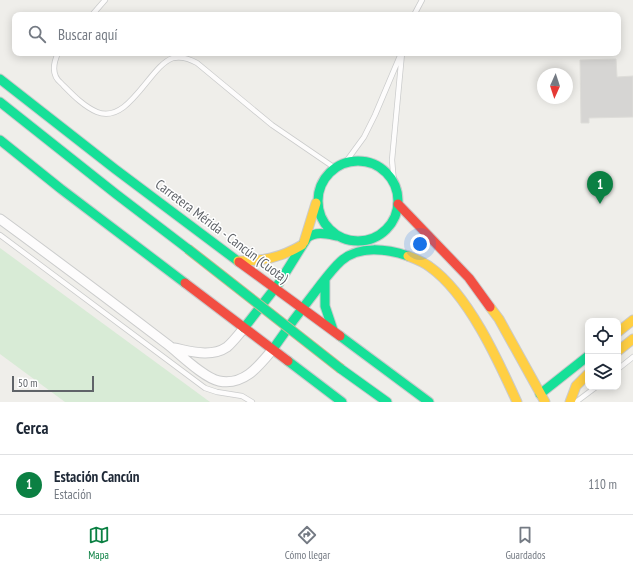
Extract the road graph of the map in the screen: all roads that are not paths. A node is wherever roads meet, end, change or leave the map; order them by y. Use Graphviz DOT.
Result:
graph roads {
  1 [pos="105,0"];
  2 [pos="422,0"];
  3 [pos="95,12"];
  4 [pos="416,12"];
  5 [pos="57,56"];
  6 [pos="401,56"];
  7 [pos="402,56"];
  8 [pos="0,79"];
  9 [pos="0,102"];
  10 [pos="0,140"];
  11 [pos="345,163"];
  12 [pos="335,168"];
  13 [pos="394,183"];
  14 [pos="318,196"];
  15 [pos="398,204"];
  16 [pos="0,219"];
  17 [pos="0,235"];
  18 [pos="337,236"];
  19 [pos="303,244"];
  20 [pos="238,261"];
  21 [pos="325,280"];
  22 [pos="275,288"];
  23 [pos="302,308"];
  24 [pos="633,320"];
  25 [pos="244,328"];
  26 [pos="333,330"];
  27 [pos="621,330"];
  28 [pos="633,339"];
  29 [pos="172,348"];
  30 [pos="273,349"];
  31 [pos="621,349"];
  32 [pos="633,357"];
  33 [pos="585,359"];
  34 [pos="621,367"];
  35 [pos="585,377"];
  36 [pos="592,390"];
  37 [pos="542,398"];
  38 [pos="252,402"];
  39 [pos="342,402"];
  40 [pos="387,402"];
  41 [pos="429,402"];
  42 [pos="517,402"];
  43 [pos="570,402"];
  44 [pos="576,402"];
  1 -- 3 [label="lane"];
  2 -- 4 [label="lane"];
  5 -- 12 [label="lane"];
  6 -- 11 [label="lane"];
  7 -- 13 [label="lane"];
  8 -- 20 [label="main road, Carretera Mérida - Cancún (Cuota)"];
  9 -- 40 [label="main road, bridge"];
  10 -- 25 [label="main road"];
  11 -- 12 [label="main road"];
  11 -- 13 [label="main road"];
  12 -- 14 [label="main road"];
  13 -- 15 [label="main road"];
  14 -- 18 [label="main road"];
  14 -- 19 [label="main road"];
  15 -- 18 [label="main road"];
  15 -- 37 [label="main road"];
  16 -- 29 [label="street"];
  17 -- 38 [label="lane"];
  18 -- 19 [label="main road"];
  19 -- 20 [label="main road"];
  19 -- 22 [label="main road"];
  20 -- 22 [label="main road, Carretera Mérida - Cancún (Cuota)"];
  21 -- 23 [label="main road"];
  21 -- 26 [label="main road"];
  21 -- 42 [label="main road"];
  22 -- 23 [label="main road, Carretera Mérida - Cancún (Cuota)"];
  22 -- 25 [label="main road"];
  23 -- 26 [label="main road, Carretera Mérida - Cancún (Cuota)"];
  23 -- 30 [label="main road"];
  24 -- 27 [label="main road"];
  25 -- 29 [label="street"];
  25 -- 30 [label="main road"];
  26 -- 41 [label="main road, Carretera Mérida - Cancún (Cuota)"];
  28 -- 31 [label="main road"];
  29 -- 30 [label="street"];
  30 -- 39 [label="main road"];
  32 -- 34 [label="lane"];
  33 -- 37 [label="main road"];
  35 -- 43 [label="main road"];
  36 -- 44 [label="lane"];
}
